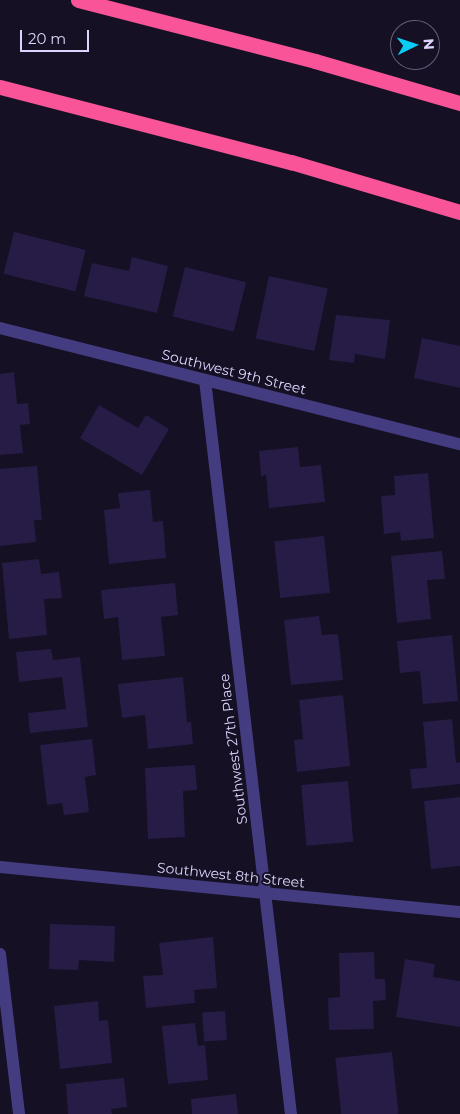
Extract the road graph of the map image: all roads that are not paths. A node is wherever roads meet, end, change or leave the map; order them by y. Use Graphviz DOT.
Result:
graph roads {
  1 [pos="78,0"];
  2 [pos="0,87"];
  3 [pos="460,103"];
  4 [pos="460,212"];
  5 [pos="0,328"];
  6 [pos="205,380"];
  7 [pos="460,444"];
  8 [pos="0,867"];
  9 [pos="265,893"];
  10 [pos="460,912"];
  11 [pos="0,954"];
  12 [pos="19,1114"];
  13 [pos="291,1114"];
  1 -- 3 [label="highway"];
  2 -- 4 [label="highway"];
  5 -- 6 [label="street, Southwest 9th Street"];
  6 -- 7 [label="street, Southwest 9th Street"];
  6 -- 9 [label="street, Southwest 27th Place"];
  8 -- 9 [label="street, Southwest 8th Street"];
  9 -- 10 [label="street, Southwest 8th Street"];
  9 -- 13 [label="street, Southwest 27th Place"];
  11 -- 12 [label="street"];
}
